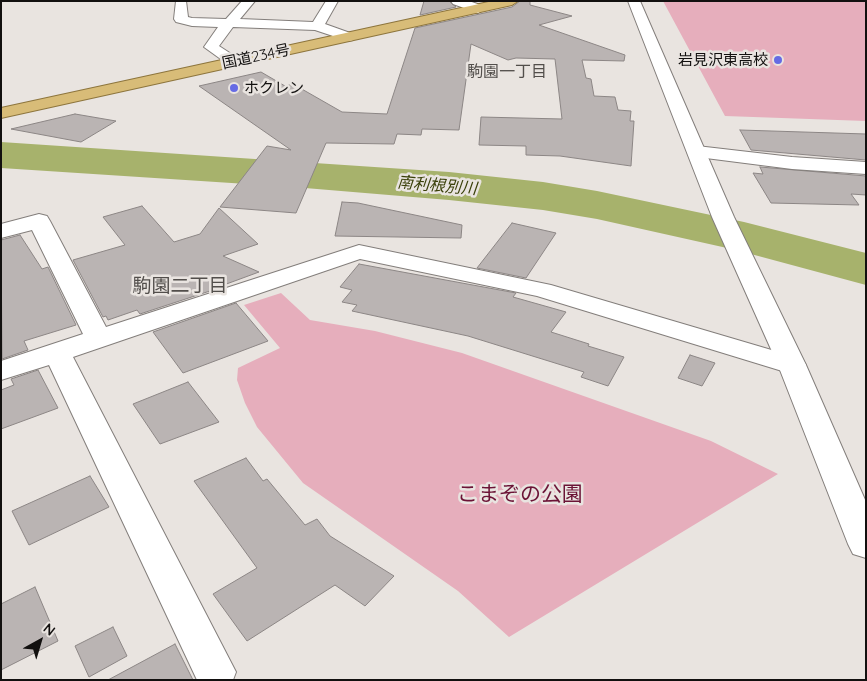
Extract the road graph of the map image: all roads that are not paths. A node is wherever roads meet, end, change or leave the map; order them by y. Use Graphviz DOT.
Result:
graph roads {
  1 [pos="249,1"];
  2 [pos="332,1"];
  3 [pos="512,1"];
  4 [pos="634,1"];
  5 [pos="181,4"];
  6 [pos="467,4"];
  7 [pos="229,24"];
  8 [pos="316,26"];
  9 [pos="333,30"];
  10 [pos="348,37"];
  11 [pos="228,58"];
  12 [pos="1,101"];
  13 [pos="1,113"];
  14 [pos="696,152"];
  15 [pos="866,168"];
  16 [pos="1,231"];
  17 [pos="99,339"];
  18 [pos="57,353"];
  19 [pos="792,365"];
  20 [pos="1,371"];
  21 [pos="866,544"];
  22 [pos="215,672"];
  1 -- 7 [label="street"];
  2 -- 8 [label="street"];
  3 -- 6 [label="highway, 国道234号"];
  4 -- 14 [label="street"];
  5 -- 7 [label="street"];
  6 -- 9 [label="highway, 国道234号"];
  6 -- 10 [label="highway, 国道234号"];
  7 -- 8 [label="street"];
  7 -- 11 [label="street"];
  8 -- 9 [label="street"];
  9 -- 10 [label="street"];
  9 -- 11 [label="highway, 国道234号"];
  10 -- 11 [label="highway, 国道234号"];
  11 -- 12 [label="highway, 国道234号"];
  11 -- 13 [label="highway, 国道234号"];
  14 -- 15 [label="street"];
  14 -- 19 [label="street"];
  16 -- 17 [label="street"];
  17 -- 18 [label="street"];
  17 -- 19 [label="street"];
  18 -- 20 [label="street"];
  18 -- 22 [label="street"];
  19 -- 21 [label="street"];
}
